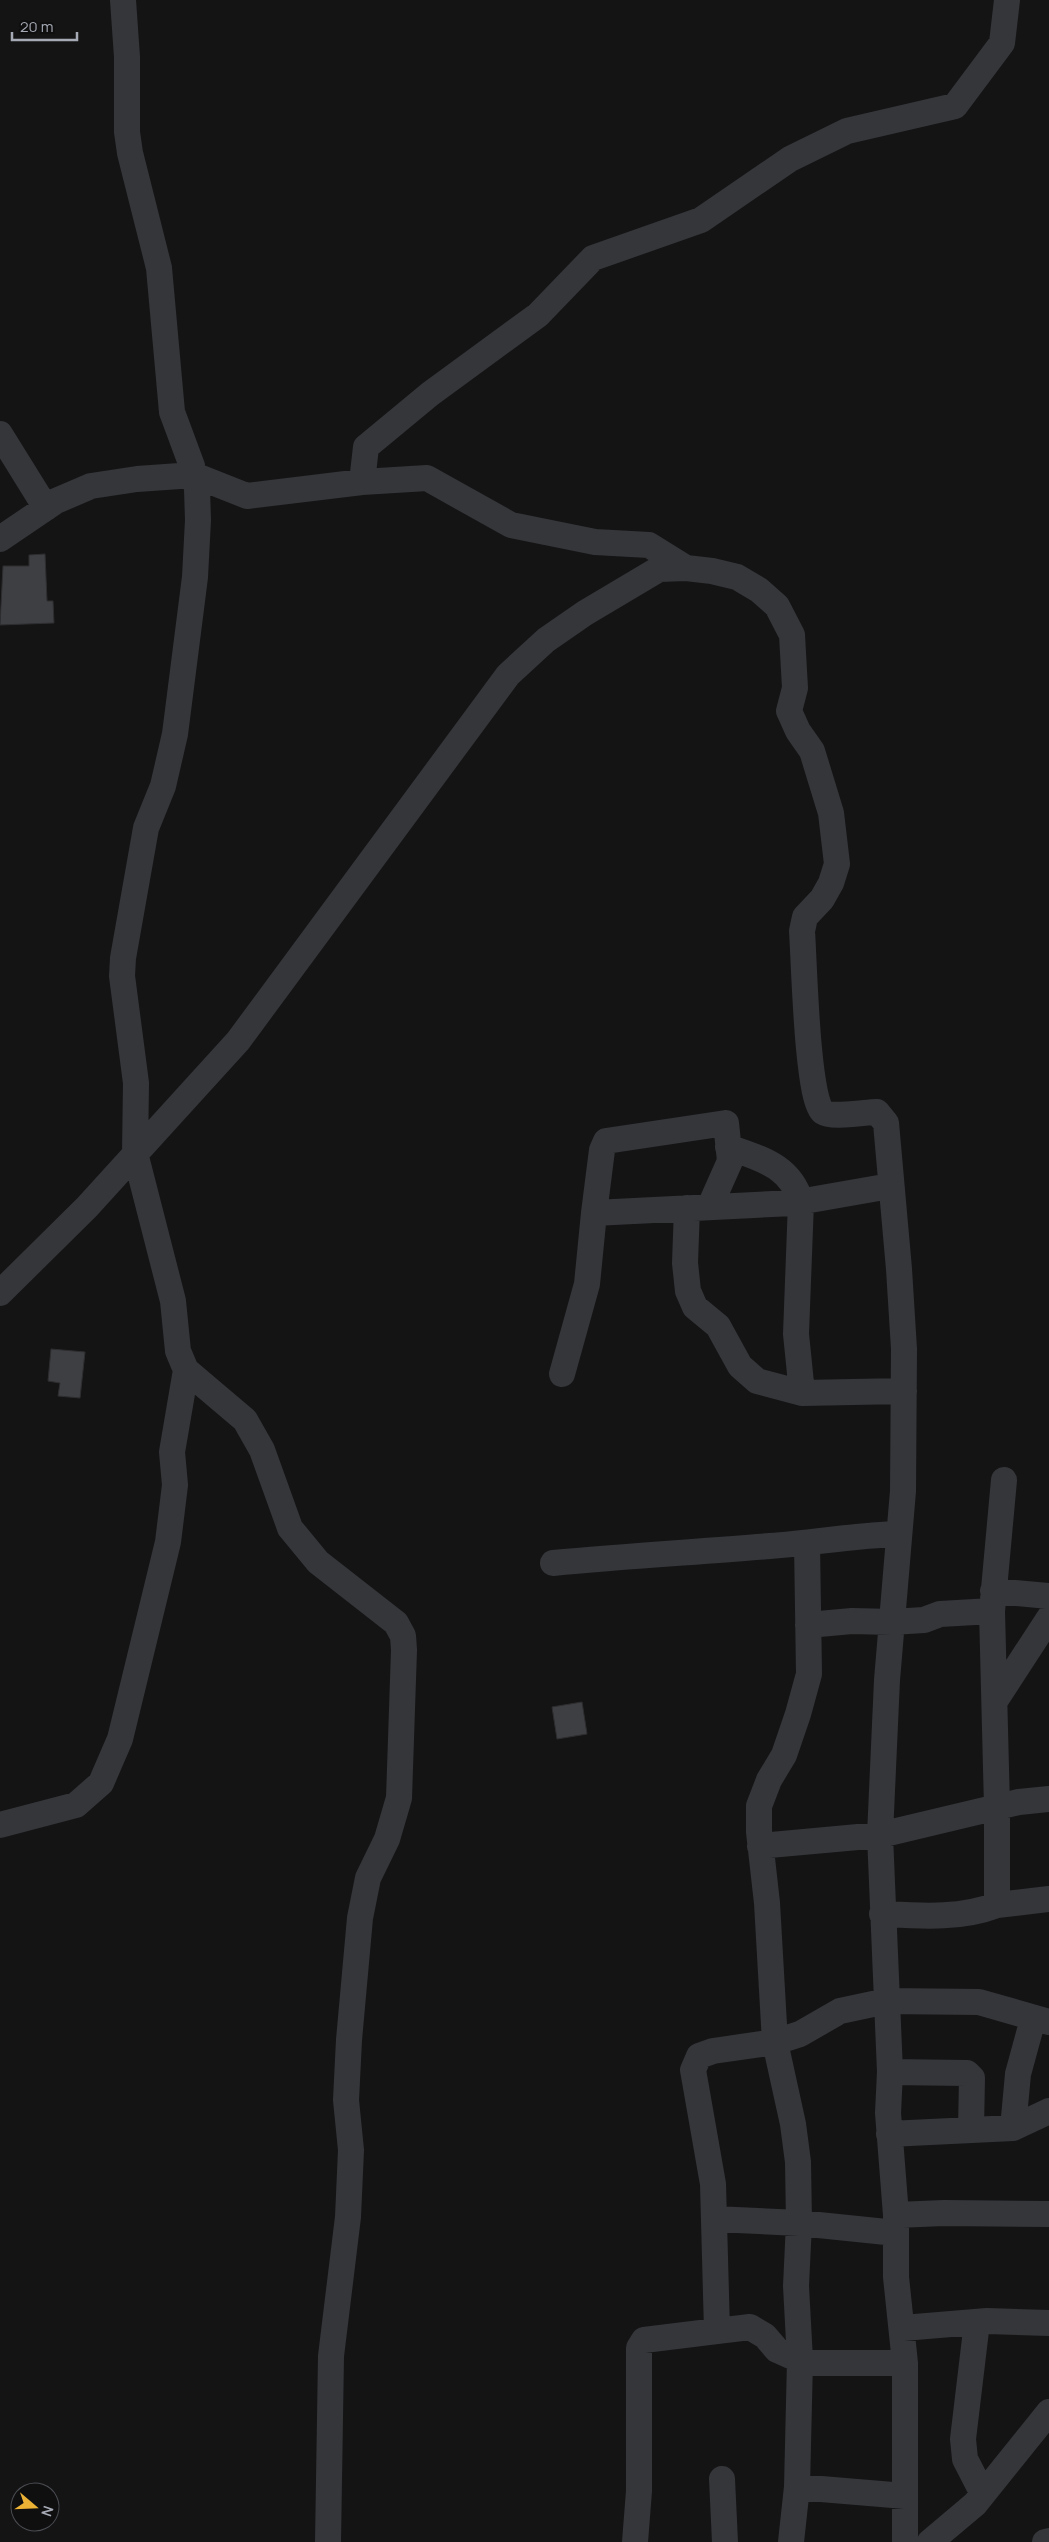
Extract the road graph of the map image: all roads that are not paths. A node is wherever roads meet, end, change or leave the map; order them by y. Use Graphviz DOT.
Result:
graph roads {
  1 [pos="123,0"];
  2 [pos="1007,0"];
  3 [pos="0,434"];
  4 [pos="194,474"];
  5 [pos="362,482"];
  6 [pos="46,508"];
  7 [pos="0,539"];
  8 [pos="686,568"];
  9 [pos="728,1147"];
  10 [pos="135,1153"];
  11 [pos="890,1186"];
  12 [pos="801,1202"];
  13 [pos="699,1207"];
  14 [pos="594,1213"];
  15 [pos="0,1293"];
  16 [pos="186,1370"];
  17 [pos="562,1374"];
  18 [pos="904,1391"];
  19 [pos="802,1393"];
  20 [pos="1004,1480"];
  21 [pos="899,1534"];
  22 [pos="807,1543"];
  23 [pos="553,1562"];
  24 [pos="1049,1596"];
  25 [pos="992,1601"];
  26 [pos="1049,1618"];
  27 [pos="892,1622"];
  28 [pos="808,1625"];
  29 [pos="995,1701"];
  30 [pos="1049,1799"];
  31 [pos="997,1807"];
  32 [pos="0,1825"];
  33 [pos="880,1835"];
  34 [pos="760,1846"];
  35 [pos="1049,1899"];
  36 [pos="997,1905"];
  37 [pos="882,1914"];
  38 [pos="887,2001"];
  39 [pos="1041,2021"];
  40 [pos="775,2042"];
  41 [pos="890,2072"];
  42 [pos="1049,2110"];
  43 [pos="1013,2128"];
  44 [pos="971,2129"];
  45 [pos="889,2134"];
  46 [pos="1049,2214"];
  47 [pos="714,2219"];
  48 [pos="799,2223"];
  49 [pos="896,2224"];
  50 [pos="977,2322"];
  51 [pos="1049,2323"];
  52 [pos="903,2328"];
  53 [pos="717,2331"];
  54 [pos="800,2360"];
  55 [pos="905,2363"];
  56 [pos="1049,2412"];
  57 [pos="722,2479"];
  58 [pos="797,2487"];
  59 [pos="983,2494"];
  60 [pos="905,2496"];
  61 [pos="1049,2541"];
  62 [pos="328,2542"];
  63 [pos="635,2542"];
  64 [pos="725,2542"];
  65 [pos="791,2542"];
  66 [pos="905,2542"];
  67 [pos="930,2542"];
  68 [pos="1044,2542"];
  1 -- 4 [label="street"];
  2 -- 5 [label="street"];
  3 -- 6 [label="street"];
  4 -- 5 [label="street"];
  4 -- 6 [label="street"];
  4 -- 10 [label="street"];
  5 -- 8 [label="street"];
  6 -- 7 [label="street"];
  8 -- 10 [label="street"];
  8 -- 11 [label="street"];
  9 -- 12 [label="street"];
  9 -- 13 [label="street"];
  9 -- 14 [label="street"];
  10 -- 15 [label="street"];
  10 -- 16 [label="street"];
  11 -- 12 [label="street"];
  11 -- 18 [label="street"];
  12 -- 13 [label="street"];
  12 -- 19 [label="street"];
  13 -- 14 [label="street"];
  13 -- 19 [label="street"];
  14 -- 17 [label="street"];
  16 -- 32 [label="street"];
  16 -- 62 [label="street"];
  18 -- 19 [label="street"];
  18 -- 21 [label="street"];
  20 -- 25 [label="street"];
  21 -- 22 [label="street"];
  21 -- 27 [label="street"];
  22 -- 23 [label="street"];
  22 -- 28 [label="street"];
  24 -- 25 [label="street"];
  25 -- 27 [label="street"];
  25 -- 29 [label="street"];
  26 -- 29 [label="street"];
  27 -- 28 [label="street"];
  27 -- 33 [label="street"];
  28 -- 34 [label="street"];
  29 -- 31 [label="street"];
  30 -- 31 [label="street"];
  31 -- 33 [label="street"];
  31 -- 36 [label="street"];
  33 -- 34 [label="street"];
  33 -- 37 [label="street"];
  34 -- 40 [label="street"];
  35 -- 36 [label="street"];
  36 -- 37 [label="street"];
  37 -- 38 [label="street"];
  38 -- 39 [label="street"];
  38 -- 40 [label="street"];
  38 -- 41 [label="street"];
  39 -- 43 [label="street"];
  40 -- 47 [label="street"];
  40 -- 48 [label="street"];
  41 -- 44 [label="street"];
  41 -- 45 [label="street"];
  42 -- 43 [label="street"];
  43 -- 44 [label="street"];
  44 -- 45 [label="street"];
  45 -- 49 [label="street"];
  46 -- 49 [label="street"];
  47 -- 48 [label="street"];
  47 -- 53 [label="street"];
  48 -- 49 [label="street"];
  48 -- 54 [label="street"];
  49 -- 52 [label="street"];
  50 -- 51 [label="street"];
  50 -- 52 [label="street"];
  50 -- 59 [label="street"];
  52 -- 55 [label="street"];
  53 -- 54 [label="street"];
  53 -- 63 [label="street"];
  54 -- 55 [label="street"];
  54 -- 58 [label="street"];
  55 -- 60 [label="street"];
  56 -- 59 [label="street"];
  57 -- 64 [label="street"];
  58 -- 60 [label="street"];
  58 -- 65 [label="street"];
  59 -- 67 [label="street"];
  60 -- 66 [label="street"];
  61 -- 68 [label="street"];
}
